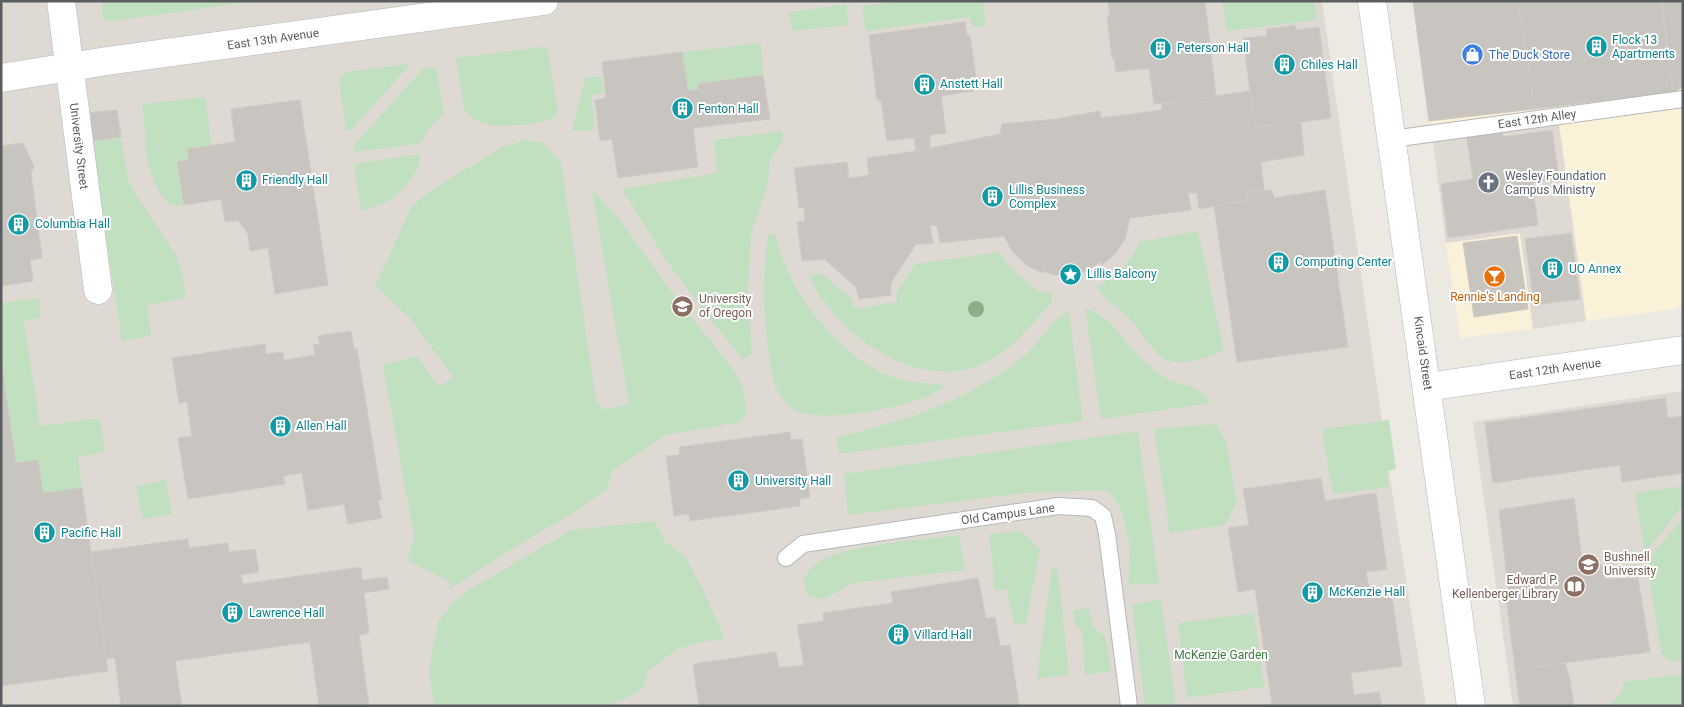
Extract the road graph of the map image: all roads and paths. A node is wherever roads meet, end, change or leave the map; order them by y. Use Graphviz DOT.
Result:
graph roads {
  1 [pos="61,1"];
  2 [pos="544,1"];
  3 [pos="1372,1"];
  4 [pos="69,67"];
  5 [pos="1,78"];
  6 [pos="1683,99"];
  7 [pos="1392,139"];
  8 [pos="98,290"];
  9 [pos="1683,350"];
  10 [pos="1427,386"];
  11 [pos="786,558"];
  12 [pos="1129,706"];
  13 [pos="1471,706"];
  1 -- 4 [label="street, University Street"];
  2 -- 4 [label="street, East 13th Avenue"];
  3 -- 7 [label="street, Kincaid Street"];
  4 -- 5 [label="street, East 13th Avenue"];
  4 -- 8 [label="street, University Street"];
  6 -- 7 [label="lane, East 12th Alley"];
  7 -- 10 [label="street, Kincaid Street"];
  9 -- 10 [label="street, East 12th Avenue"];
  10 -- 13 [label="street, Kincaid Street"];
  11 -- 12 [label="lane, Old Campus Lane"];
}
